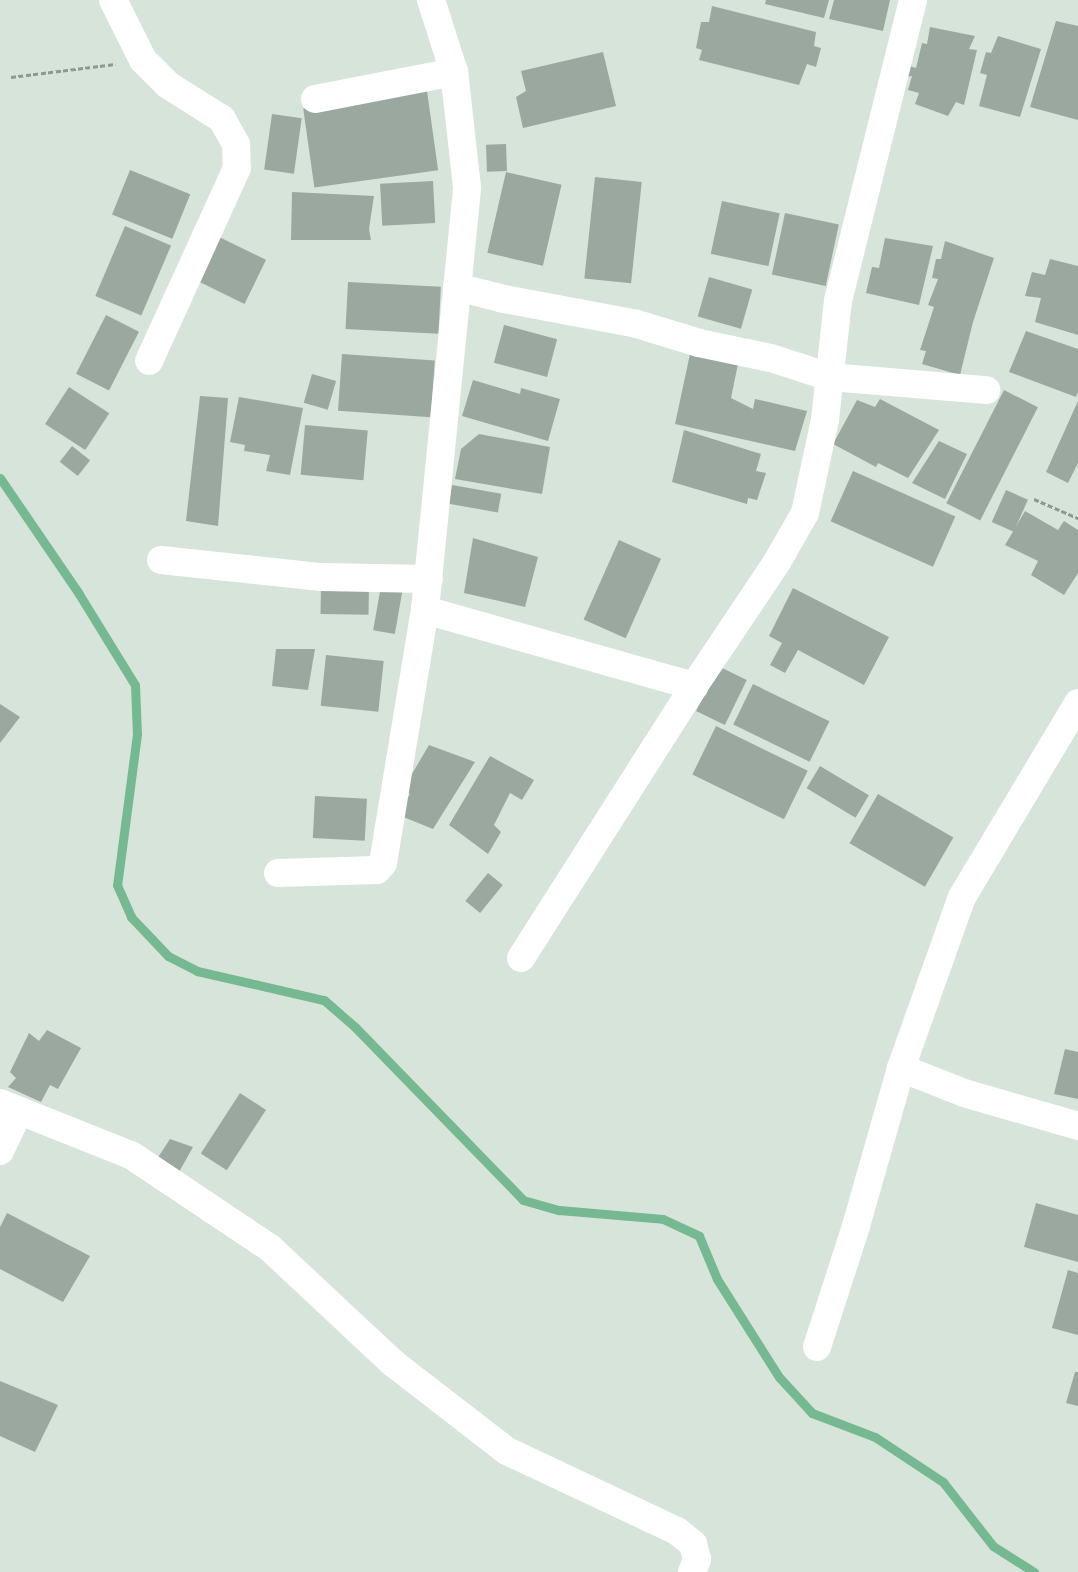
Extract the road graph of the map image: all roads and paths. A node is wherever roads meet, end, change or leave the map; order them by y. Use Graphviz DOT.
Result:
graph roads {
  1 [pos="112,0"];
  2 [pos="432,0"];
  3 [pos="913,0"];
  4 [pos="143,60"];
  5 [pos="454,72"];
  6 [pos="11,77"];
  7 [pos="315,99"];
  8 [pos="457,288"];
  9 [pos="149,361"];
  10 [pos="830,377"];
  11 [pos="986,390"];
  12 [pos="1034,499"];
  13 [pos="1078,518"];
  14 [pos="161,560"];
  15 [pos="428,579"];
  16 [pos="425,610"];
  17 [pos="694,686"];
  18 [pos="1078,703"];
  19 [pos="278,873"];
  20 [pos="521,958"];
  21 [pos="901,1068"];
  22 [pos="10,1107"];
  23 [pos="1078,1126"];
  24 [pos="0,1151"];
  25 [pos="817,1347"];
  26 [pos="692,1572"];
  1 -- 4 [label="street"];
  2 -- 5 [label="street"];
  3 -- 10 [label="street"];
  4 -- 6 [label="path"];
  4 -- 9 [label="street"];
  5 -- 7 [label="street"];
  5 -- 8 [label="street"];
  8 -- 10 [label="street"];
  8 -- 15 [label="street"];
  10 -- 11 [label="street"];
  10 -- 17 [label="street"];
  12 -- 13 [label="path"];
  14 -- 15 [label="street"];
  15 -- 16 [label="street"];
  16 -- 17 [label="street"];
  16 -- 19 [label="street"];
  17 -- 20 [label="street"];
  18 -- 21 [label="street"];
  21 -- 23 [label="street"];
  21 -- 25 [label="street"];
  22 -- 24 [label="street"];
  22 -- 26 [label="street"];
}
